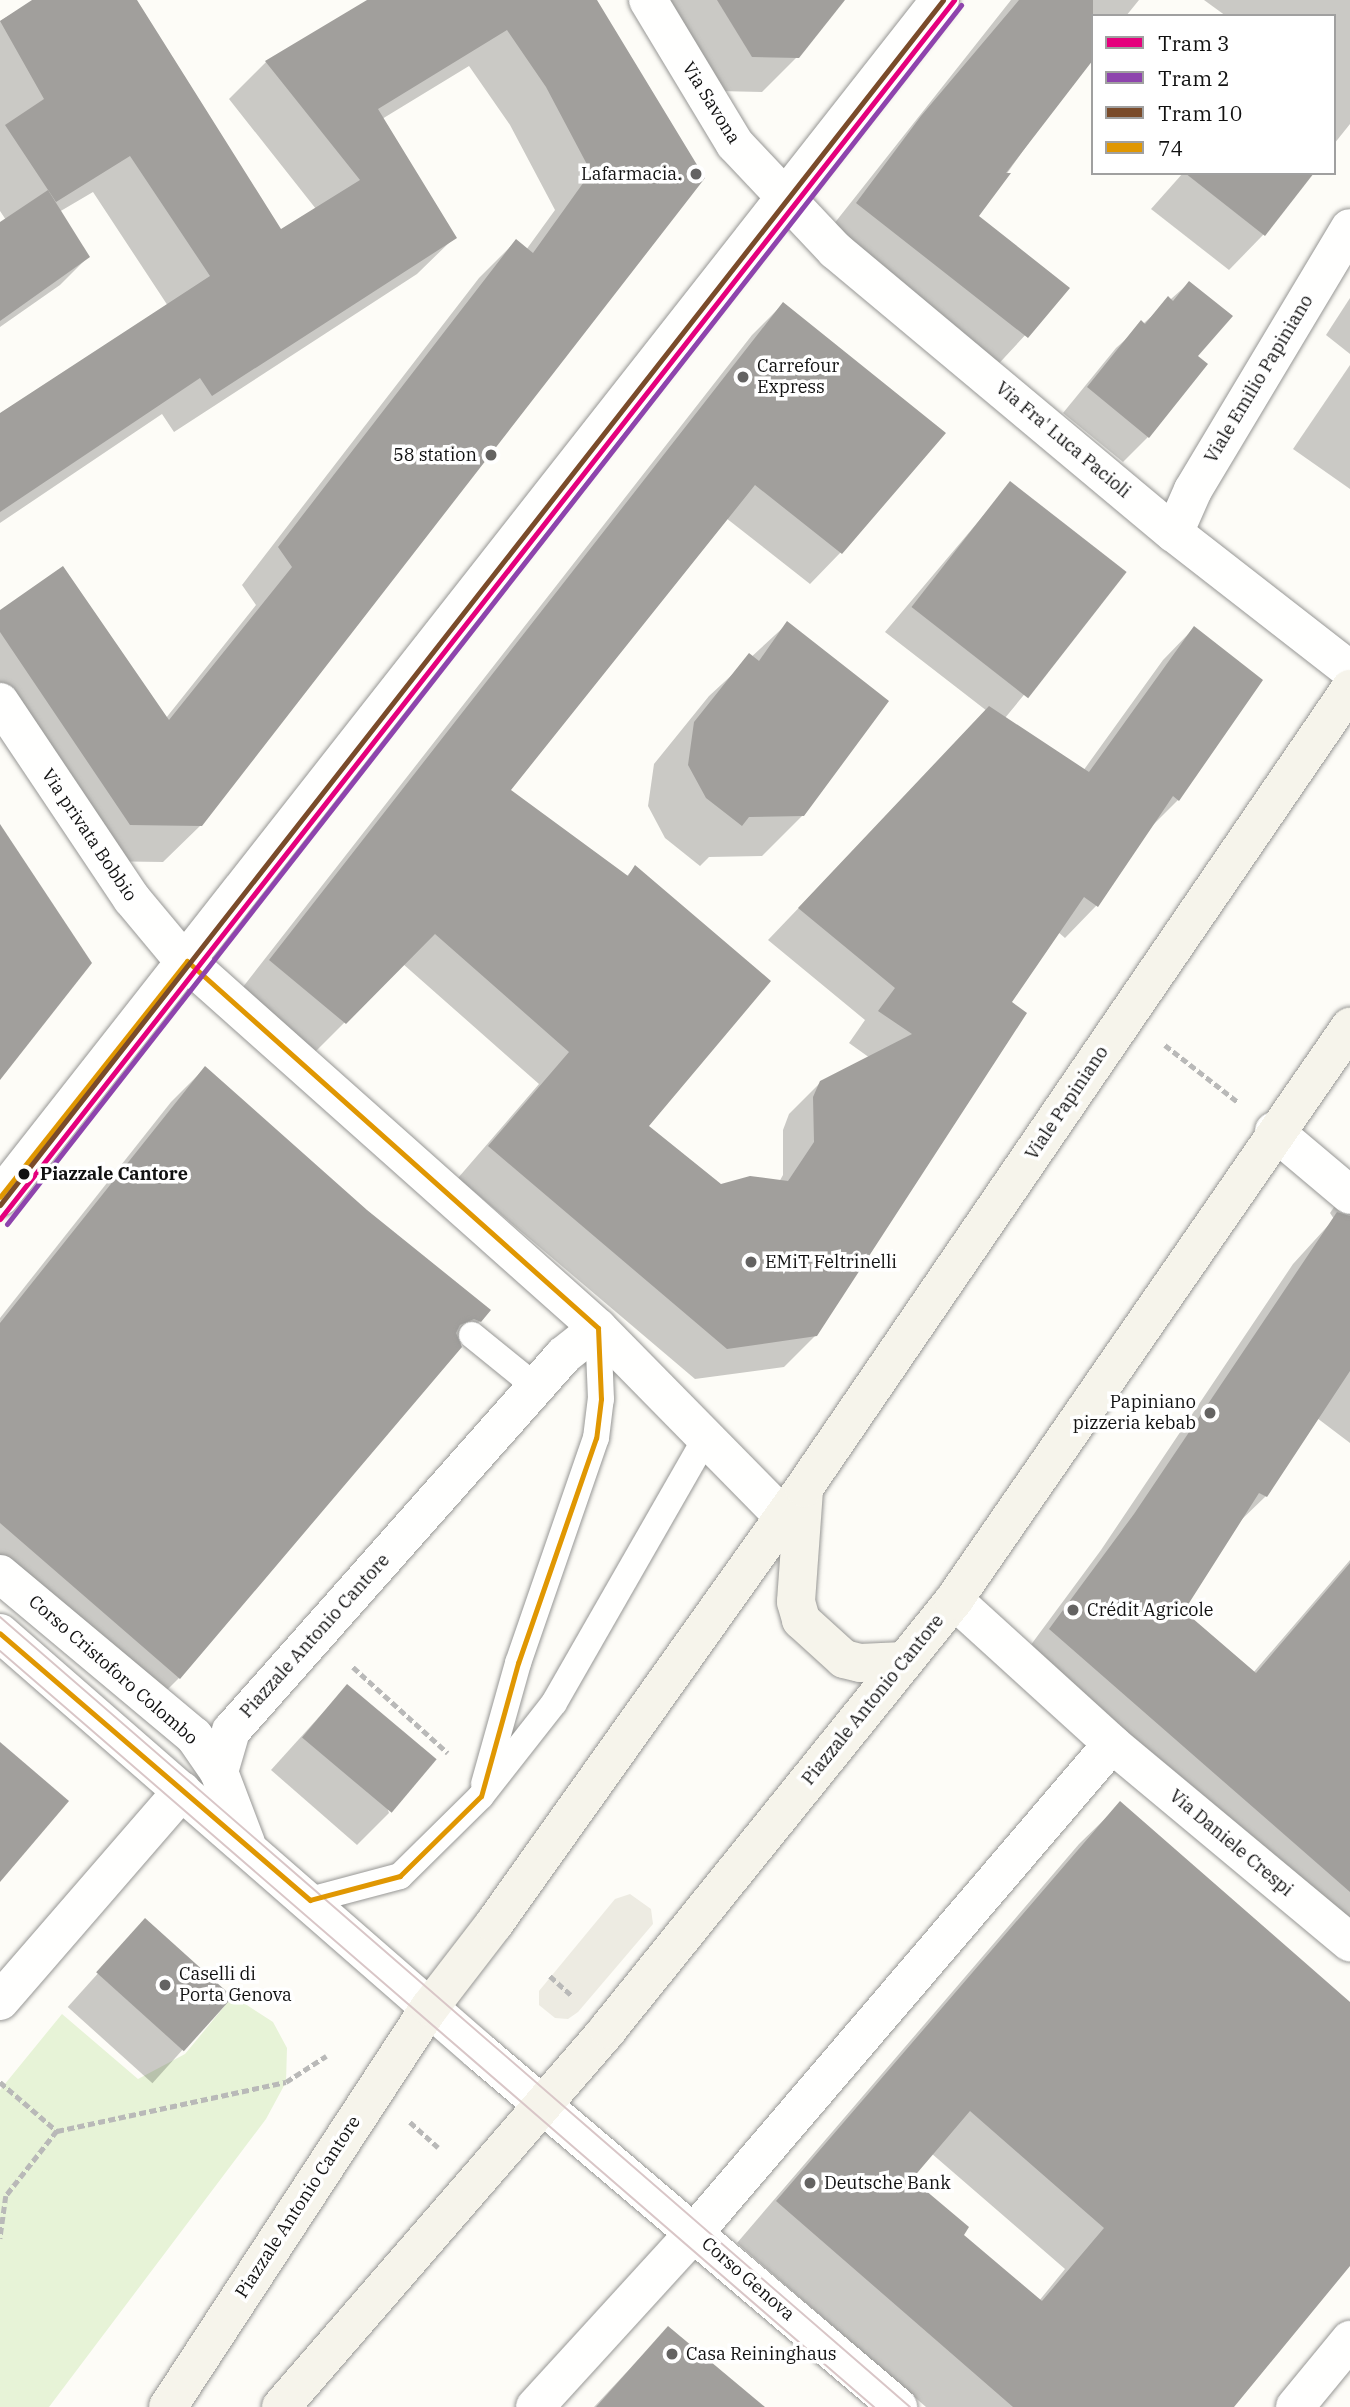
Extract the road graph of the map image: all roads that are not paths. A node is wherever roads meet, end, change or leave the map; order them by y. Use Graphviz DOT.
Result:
graph roads {
  1 [pos="648,0"];
  2 [pos="940,0"];
  3 [pos="786,198"];
  4 [pos="1350,229"];
  5 [pos="1174,533"];
  6 [pos="1350,670"];
  7 [pos="1350,689"];
  8 [pos="0,702"];
  9 [pos="187,961"];
  10 [pos="1350,1027"];
  11 [pos="1274,1131"];
  12 [pos="1350,1195"];
  13 [pos="0,1197"];
  14 [pos="598,1328"];
  15 [pos="472,1335"];
  16 [pos="536,1387"];
  17 [pos="706,1438"];
  18 [pos="794,1502"];
  19 [pos="0,1574"];
  20 [pos="954,1600"];
  21 [pos="0,1633"];
  22 [pos="904,1661"];
  23 [pos="1112,1744"];
  24 [pos="219,1772"];
  25 [pos="181,1791"];
  26 [pos="481,1796"];
  27 [pos="248,1848"];
  28 [pos="310,1900"];
  29 [pos="1350,1942"];
  30 [pos="0,2001"];
  31 [pos="430,2007"];
  32 [pos="542,2105"];
  33 [pos="694,2233"];
  34 [pos="1350,2340"];
  35 [pos="168,2407"];
  36 [pos="281,2407"];
  37 [pos="536,2407"];
  38 [pos="898,2407"];
  39 [pos="1294,2407"];
  1 -- 3 [label="street, Via Savona"];
  2 -- 3 [label="street"];
  3 -- 5 [label="street, Via Fra' Luca Pacioli"];
  3 -- 9 [label="street"];
  4 -- 5 [label="street, Viale Emilio Papiniano"];
  5 -- 6 [label="street, Via Fra' Luca Pacioli"];
  7 -- 18 [label="main road, Viale Papiniano"];
  8 -- 9 [label="street, Via privata Bobbio"];
  9 -- 13 [label="street"];
  9 -- 14 [label="street, Via privata Bobbio"];
  10 -- 11 [label="main road"];
  11 -- 12 [label="street"];
  11 -- 20 [label="main road"];
  14 -- 16 [label="street, Piazzale Antonio Cantore"];
  14 -- 17 [label="street"];
  14 -- 26 [label="lane"];
  15 -- 16 [label="lane"];
  16 -- 24 [label="street, Piazzale Antonio Cantore"];
  17 -- 18 [label="street"];
  17 -- 26 [label="lane"];
  18 -- 22 [label="main road"];
  18 -- 31 [label="main road, Piazzale Antonio Cantore"];
  19 -- 24 [label="street, Corso Cristoforo Colombo"];
  20 -- 22 [label="main road, Piazzale Antonio Cantore"];
  20 -- 23 [label="street, Piazzale Antonio Cantore"];
  21 -- 25 [label="street"];
  22 -- 32 [label="main road, Piazzale Antonio Cantore"];
  23 -- 29 [label="street, Via Daniele Crespi"];
  23 -- 33 [label="street"];
  24 -- 27 [label="street"];
  25 -- 27 [label="street"];
  25 -- 30 [label="street"];
  26 -- 28 [label="lane"];
  27 -- 28 [label="street"];
  28 -- 31 [label="street"];
  31 -- 32 [label="street"];
  31 -- 35 [label="main road, Piazzale Antonio Cantore"];
  32 -- 33 [label="street"];
  32 -- 36 [label="main road, Piazzale Antonio Cantore"];
  33 -- 37 [label="street"];
  33 -- 38 [label="street, Corso Genova"];
  34 -- 39 [label="street"];
}
